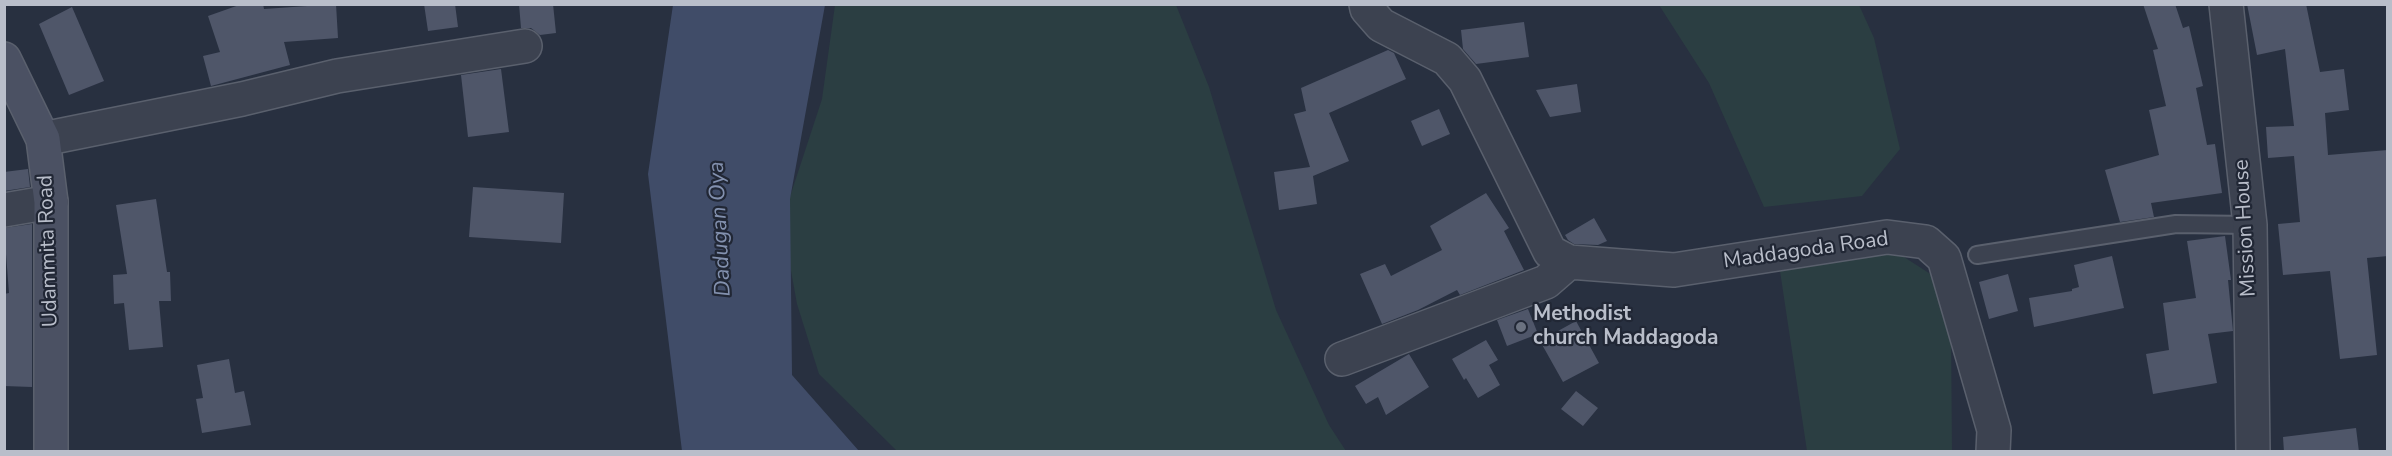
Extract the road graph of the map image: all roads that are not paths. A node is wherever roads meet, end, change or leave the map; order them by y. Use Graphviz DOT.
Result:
graph roads {
  1 [pos="1366,4"];
  2 [pos="2226,4"];
  3 [pos="525,46"];
  4 [pos="4,59"];
  5 [pos="43,139"];
  6 [pos="51,202"];
  7 [pos="4,210"];
  8 [pos="2250,225"];
  9 [pos="1977,255"];
  10 [pos="1569,262"];
  11 [pos="1342,359"];
  12 [pos="51,452"];
  13 [pos="1992,452"];
  14 [pos="2253,452"];
  1 -- 10 [label="street"];
  2 -- 8 [label="street, Mission House"];
  3 -- 5 [label="street"];
  4 -- 5 [label="street, Udammita Road"];
  5 -- 6 [label="street, Udammita Road"];
  6 -- 7 [label="street"];
  6 -- 12 [label="street, Udammita Road"];
  8 -- 9 [label="lane"];
  8 -- 14 [label="street, Mission House"];
  10 -- 11 [label="street"];
  10 -- 13 [label="street, Maddagoda Road"];
}
